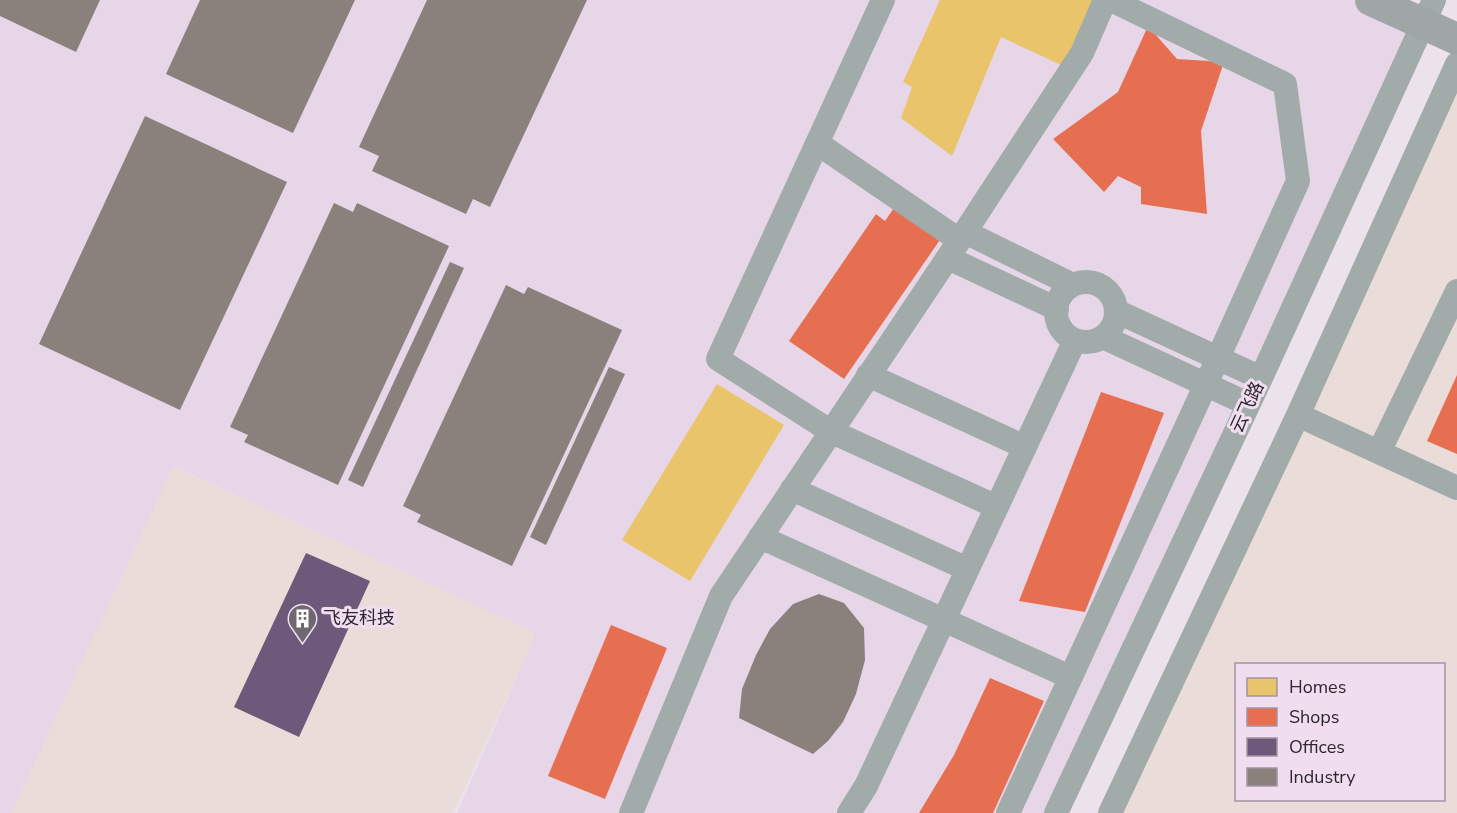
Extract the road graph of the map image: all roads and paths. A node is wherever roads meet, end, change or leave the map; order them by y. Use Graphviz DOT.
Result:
graph roads {
  1 [pos="883,0"];
  2 [pos="1105,0"];
  3 [pos="1111,0"];
  4 [pos="1371,0"];
  5 [pos="1429,12"];
  6 [pos="1457,39"];
  7 [pos="1457,64"];
  8 [pos="818,143"];
  9 [pos="957,243"];
  10 [pos="1073,285"];
  11 [pos="1457,291"];
  12 [pos="1056,309"];
  13 [pos="1116,311"];
  14 [pos="1103,337"];
  15 [pos="1075,340"];
  16 [pos="1218,358"];
  17 [pos="868,375"];
  18 [pos="1261,378"];
  19 [pos="1205,384"];
  20 [pos="1248,404"];
  21 [pos="1298,415"];
  22 [pos="830,431"];
  23 [pos="1025,447"];
  24 [pos="1379,452"];
  25 [pos="1457,488"];
  26 [pos="792,489"];
  27 [pos="997,507"];
  28 [pos="760,537"];
  29 [pos="967,570"];
  30 [pos="944,621"];
  31 [pos="1070,677"];
  32 [pos="631,813"];
  33 [pos="849,813"];
  34 [pos="1008,813"];
  35 [pos="1056,813"];
  36 [pos="1110,813"];
  1 -- 8 [label="street"];
  2 -- 9 [label="street"];
  3 -- 16 [label="street"];
  4 -- 5 [label="main road"];
  5 -- 6 [label="main road"];
  5 -- 18 [label="street, 云飞路"];
  7 -- 21 [label="street"];
  8 -- 9 [label="street"];
  8 -- 22 [label="street"];
  9 -- 10 [label="street"];
  9 -- 12 [label="street"];
  9 -- 17 [label="street"];
  10 -- 12 [label="street"];
  10 -- 13 [label="street"];
  11 -- 24 [label="street"];
  12 -- 15 [label="street"];
  13 -- 14 [label="street"];
  13 -- 16 [label="street"];
  14 -- 15 [label="street"];
  14 -- 19 [label="street"];
  15 -- 23 [label="street"];
  16 -- 18 [label="street"];
  16 -- 19 [label="street"];
  17 -- 22 [label="street"];
  17 -- 23 [label="street"];
  18 -- 20 [label="street, 云飞路"];
  19 -- 20 [label="street"];
  19 -- 31 [label="street"];
  20 -- 35 [label="street, 云飞路"];
  21 -- 24 [label="street"];
  21 -- 36 [label="street"];
  22 -- 26 [label="street"];
  22 -- 27 [label="street"];
  23 -- 27 [label="street"];
  24 -- 25 [label="street"];
  26 -- 28 [label="street"];
  26 -- 29 [label="street"];
  27 -- 29 [label="street"];
  28 -- 30 [label="street"];
  28 -- 32 [label="street"];
  29 -- 30 [label="street"];
  30 -- 31 [label="street"];
  30 -- 33 [label="street"];
  31 -- 34 [label="street"];
}
